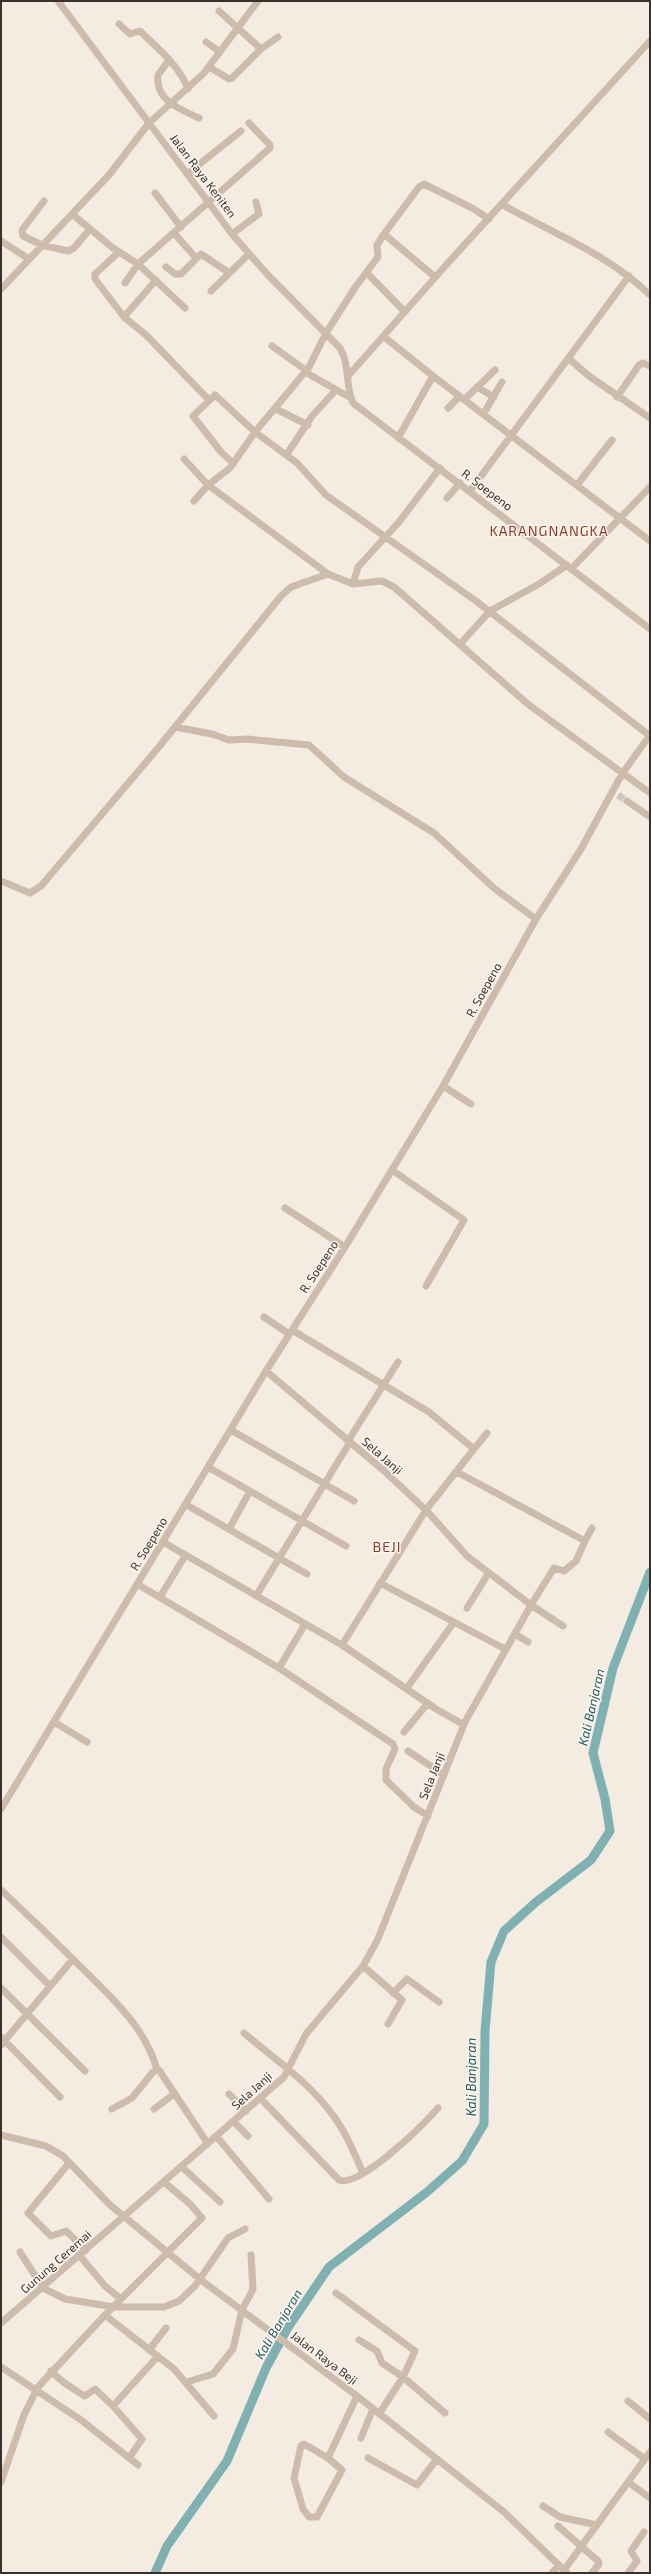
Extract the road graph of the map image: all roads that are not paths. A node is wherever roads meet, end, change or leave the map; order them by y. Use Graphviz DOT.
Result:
graph roads {
  1 [pos="58,1"];
  2 [pos="258,1"];
  3 [pos="219,11"];
  4 [pos="119,24"];
  5 [pos="239,27"];
  6 [pos="278,36"];
  7 [pos="650,41"];
  8 [pos="206,42"];
  9 [pos="261,49"];
  10 [pos="220,52"];
  11 [pos="169,60"];
  12 [pos="209,67"];
  13 [pos="188,89"];
  14 [pos="170,105"];
  15 [pos="199,118"];
  16 [pos="249,123"];
  17 [pos="149,124"];
  18 [pos="241,131"];
  19 [pos="187,174"];
  20 [pos="155,193"];
  21 [pos="44,201"];
  22 [pos="256,202"];
  23 [pos="209,204"];
  24 [pos="503,205"];
  25 [pos="72,214"];
  26 [pos="489,219"];
  27 [pos="181,227"];
  28 [pos="90,229"];
  29 [pos="174,233"];
  30 [pos="232,234"];
  31 [pos="384,234"];
  32 [pos="1,241"];
  33 [pos="42,245"];
  34 [pos="119,252"];
  35 [pos="249,254"];
  36 [pos="196,258"];
  37 [pos="29,259"];
  38 [pos="138,264"];
  39 [pos="166,268"];
  40 [pos="228,272"];
  41 [pos="367,273"];
  42 [pos="629,276"];
  43 [pos="435,277"];
  44 [pos="156,280"];
  45 [pos="125,283"];
  46 [pos="1,289"];
  47 [pos="211,291"];
  48 [pos="650,295"];
  49 [pos="185,308"];
  50 [pos="405,312"];
  51 [pos="124,317"];
  52 [pos="326,332"];
  53 [pos="383,336"];
  54 [pos="272,346"];
  55 [pos="343,354"];
  56 [pos="568,358"];
  57 [pos="357,364"];
  58 [pos="650,366"];
  59 [pos="495,370"];
  60 [pos="307,371"];
  61 [pos="348,376"];
  62 [pos="433,376"];
  63 [pos="502,382"];
  64 [pos="477,387"];
  65 [pos="336,390"];
  66 [pos="494,397"];
  67 [pos="618,397"];
  68 [pos="351,398"];
  69 [pos="463,398"];
  70 [pos="208,399"];
  71 [pos="448,408"];
  72 [pos="276,409"];
  73 [pos="484,413"];
  74 [pos="650,418"];
  75 [pos="308,425"];
  76 [pos="255,432"];
  77 [pos="513,436"];
  78 [pos="398,438"];
  79 [pos="612,440"];
  80 [pos="287,454"];
  81 [pos="184,459"];
  82 [pos="233,463"];
  83 [pos="440,468"];
  84 [pos="460,483"];
  85 [pos="577,485"];
  86 [pos="208,486"];
  87 [pos="650,487"];
  88 [pos="470,491"];
  89 [pos="447,498"];
  90 [pos="194,501"];
  91 [pos="620,518"];
  92 [pos="386,537"];
  93 [pos="650,541"];
  94 [pos="569,567"];
  95 [pos="328,574"];
  96 [pos="353,584"];
  97 [pos="490,612"];
  98 [pos="650,629"];
  99 [pos="461,643"];
  100 [pos="175,728"];
  101 [pos="650,736"];
  102 [pos="622,774"];
  103 [pos="650,793"];
  104 [pos="627,801"];
  105 [pos="650,817"];
  106 [pos="1,881"];
  107 [pos="536,919"];
  108 [pos="443,1086"];
  109 [pos="471,1104"];
  110 [pos="392,1170"];
  111 [pos="285,1208"];
  112 [pos="345,1247"];
  113 [pos="426,1286"];
  114 [pos="264,1317"];
  115 [pos="291,1332"];
  116 [pos="398,1362"];
  117 [pos="266,1371"];
  118 [pos="383,1386"];
  119 [pos="231,1430"];
  120 [pos="487,1433"];
  121 [pos="349,1441"];
  122 [pos="474,1449"];
  123 [pos="208,1467"];
  124 [pos="457,1472"];
  125 [pos="324,1484"];
  126 [pos="250,1492"];
  127 [pos="354,1502"];
  128 [pos="185,1504"];
  129 [pos="426,1510"];
  130 [pos="300,1521"];
  131 [pos="592,1528"];
  132 [pos="229,1529"];
  133 [pos="585,1541"];
  134 [pos="162,1542"];
  135 [pos="346,1546"];
  136 [pos="185,1556"];
  137 [pos="279,1558"];
  138 [pos="307,1574"];
  139 [pos="488,1574"];
  140 [pos="380,1583"];
  141 [pos="137,1584"];
  142 [pos="256,1596"];
  143 [pos="160,1597"];
  144 [pos="531,1605"];
  145 [pos="467,1608"];
  146 [pos="454,1622"];
  147 [pos="305,1624"];
  148 [pos="563,1626"];
  149 [pos="515,1634"];
  150 [pos="528,1642"];
  151 [pos="342,1645"];
  152 [pos="505,1649"];
  153 [pos="279,1668"];
  154 [pos="406,1688"];
  155 [pos="428,1703"];
  156 [pos="54,1722"];
  157 [pos="464,1725"];
  158 [pos="404,1732"];
  159 [pos="87,1742"];
  160 [pos="408,1751"];
  161 [pos="444,1775"];
  162 [pos="1,1809"];
  163 [pos="428,1816"];
  164 [pos="1,1890"];
  165 [pos="1,1937"];
  166 [pos="73,1959"];
  167 [pos="363,1966"];
  168 [pos="50,1986"];
  169 [pos="1,1988"];
  170 [pos="392,1993"];
  171 [pos="439,2002"];
  172 [pos="28,2013"];
  173 [pos="388,2024"];
  174 [pos="244,2033"];
  175 [pos="2,2041"];
  176 [pos="157,2070"];
  177 [pos="85,2071"];
  178 [pos="288,2071"];
  179 [pos="174,2094"];
  180 [pos="229,2094"];
  181 [pos="60,2097"];
  182 [pos="261,2099"];
  183 [pos="438,2108"];
  184 [pos="112,2109"];
  185 [pos="154,2109"];
  186 [pos="246,2111"];
  187 [pos="234,2122"];
  188 [pos="1,2136"];
  189 [pos="248,2136"];
  190 [pos="216,2137"];
  191 [pos="208,2144"];
  192 [pos="69,2163"];
  193 [pos="182,2167"];
  194 [pos="363,2173"];
  195 [pos="164,2182"];
  196 [pos="269,2199"];
  197 [pos="220,2202"];
  198 [pos="125,2217"];
  199 [pos="245,2229"];
  200 [pos="86,2250"];
  201 [pos="20,2252"];
  202 [pos="168,2253"];
  203 [pos="251,2255"];
  204 [pos="80,2256"];
  205 [pos="201,2280"];
  206 [pos="44,2288"];
  207 [pos="336,2293"];
  208 [pos="117,2304"];
  209 [pos="242,2310"];
  210 [pos="105,2315"];
  211 [pos="1,2323"];
  212 [pos="166,2328"];
  213 [pos="359,2340"];
  214 [pos="149,2350"];
  215 [pos="158,2356"];
  216 [pos="1,2367"];
  217 [pos="51,2371"];
  218 [pos="403,2377"];
  219 [pos="187,2382"];
  220 [pos="35,2391"];
  221 [pos="357,2396"];
  222 [pos="628,2401"];
  223 [pos="113,2406"];
  224 [pos="376,2412"];
  225 [pos="445,2413"];
  226 [pos="214,2416"];
  227 [pos="650,2418"];
  228 [pos="608,2432"];
  229 [pos="361,2438"];
  230 [pos="650,2452"];
  231 [pos="129,2458"];
  232 [pos="328,2458"];
  233 [pos="368,2458"];
  234 [pos="437,2459"];
  235 [pos="645,2459"];
  236 [pos="138,2465"];
  237 [pos="1,2482"];
  238 [pos="628,2482"];
  239 [pos="650,2498"];
  240 [pos="543,2506"];
  241 [pos="597,2525"];
  242 [pos="558,2526"];
  243 [pos="644,2532"];
  244 [pos="580,2547"];
  245 [pos="563,2569"];
  246 [pos="630,2572"];
  247 [pos="552,2573"];
  248 [pos="592,2573"];
  1 -- 17 [label="street, Jalan Raya Keniten"];
  2 -- 5 [label="street"];
  3 -- 5 [label="street"];
  4 -- 11 [label="street"];
  5 -- 9 [label="street"];
  5 -- 10 [label="street"];
  6 -- 9 [label="street"];
  7 -- 24 [label="street"];
  8 -- 10 [label="street"];
  9 -- 12 [label="street"];
  10 -- 12 [label="street"];
  11 -- 13 [label="street"];
  11 -- 14 [label="street"];
  12 -- 13 [label="street"];
  13 -- 14 [label="street"];
  14 -- 15 [label="street"];
  14 -- 17 [label="street"];
  16 -- 23 [label="street"];
  17 -- 19 [label="street, Jalan Raya Keniten"];
  17 -- 25 [label="street"];
  18 -- 19 [label="street"];
  19 -- 23 [label="street, Jalan Raya Keniten"];
  20 -- 27 [label="street"];
  21 -- 33 [label="street"];
  22 -- 30 [label="street"];
  23 -- 27 [label="street"];
  23 -- 30 [label="street, Jalan Raya Keniten"];
  24 -- 26 [label="street"];
  24 -- 42 [label="street"];
  25 -- 28 [label="street"];
  25 -- 33 [label="street"];
  26 -- 31 [label="street"];
  26 -- 43 [label="street"];
  27 -- 29 [label="street"];
  28 -- 33 [label="street"];
  28 -- 34 [label="street"];
  29 -- 36 [label="street"];
  29 -- 38 [label="street"];
  30 -- 35 [label="street, Jalan Raya Keniten"];
  31 -- 41 [label="street"];
  31 -- 43 [label="street"];
  32 -- 37 [label="street"];
  33 -- 37 [label="street"];
  34 -- 38 [label="street"];
  34 -- 51 [label="street"];
  35 -- 40 [label="street"];
  35 -- 52 [label="street, Jalan Raya Keniten"];
  36 -- 39 [label="street"];
  36 -- 40 [label="street"];
  37 -- 46 [label="street"];
  38 -- 44 [label="street"];
  38 -- 45 [label="street"];
  40 -- 47 [label="street"];
  41 -- 50 [label="street"];
  41 -- 52 [label="street"];
  42 -- 48 [label="street"];
  42 -- 56 [label="street"];
  43 -- 50 [label="street"];
  44 -- 49 [label="street"];
  44 -- 51 [label="street"];
  50 -- 53 [label="street"];
  51 -- 70 [label="street"];
  52 -- 55 [label="street, Jalan Raya Keniten"];
  52 -- 60 [label="street"];
  53 -- 57 [label="street"];
  53 -- 62 [label="street"];
  54 -- 60 [label="street, R. Soepeno"];
  55 -- 57 [label="street"];
  55 -- 61 [label="street"];
  56 -- 67 [label="street"];
  56 -- 77 [label="street"];
  57 -- 61 [label="street"];
  58 -- 67 [label="street"];
  59 -- 64 [label="street"];
  60 -- 65 [label="street, R. Soepeno"];
  60 -- 72 [label="street"];
  61 -- 68 [label="street"];
  62 -- 69 [label="street"];
  62 -- 78 [label="street"];
  63 -- 66 [label="street"];
  64 -- 66 [label="street"];
  64 -- 69 [label="street"];
  65 -- 68 [label="street, R. Soepeno"];
  65 -- 75 [label="street"];
  66 -- 73 [label="street"];
  67 -- 74 [label="street"];
  68 -- 78 [label="street, R. Soepeno"];
  69 -- 71 [label="street"];
  69 -- 73 [label="street"];
  70 -- 76 [label="street"];
  70 -- 82 [label="street"];
  72 -- 75 [label="street"];
  72 -- 76 [label="street"];
  73 -- 77 [label="street"];
  75 -- 80 [label="street"];
  76 -- 80 [label="street"];
  76 -- 82 [label="street"];
  77 -- 85 [label="street"];
  77 -- 88 [label="street"];
  78 -- 83 [label="street, R. Soepeno"];
  79 -- 85 [label="street"];
  80 -- 92 [label="street"];
  81 -- 86 [label="street"];
  82 -- 86 [label="street"];
  83 -- 84 [label="street, R. Soepeno"];
  83 -- 92 [label="street"];
  84 -- 88 [label="street, R. Soepeno"];
  84 -- 89 [label="street"];
  85 -- 91 [label="street"];
  86 -- 90 [label="street"];
  86 -- 95 [label="street"];
  87 -- 91 [label="street"];
  88 -- 94 [label="street, R. Soepeno"];
  91 -- 93 [label="street"];
  91 -- 94 [label="street"];
  92 -- 96 [label="street"];
  92 -- 97 [label="street"];
  94 -- 97 [label="street"];
  94 -- 98 [label="street, R. Soepeno"];
  95 -- 96 [label="street"];
  95 -- 100 [label="street"];
  96 -- 99 [label="street"];
  97 -- 99 [label="street"];
  97 -- 101 [label="street"];
  99 -- 102 [label="street"];
  100 -- 106 [label="street"];
  100 -- 107 [label="street"];
  101 -- 102 [label="street, R. Soepeno"];
  102 -- 103 [label="street"];
  102 -- 107 [label="street, R. Soepeno"];
  104 -- 105 [label="street"];
  107 -- 108 [label="street, R. Soepeno"];
  108 -- 109 [label="street"];
  108 -- 110 [label="street, R. Soepeno"];
  110 -- 112 [label="street, R. Soepeno"];
  110 -- 113 [label="street"];
  111 -- 112 [label="street"];
  112 -- 115 [label="street, R. Soepeno"];
  114 -- 115 [label="street"];
  115 -- 117 [label="street, R. Soepeno"];
  115 -- 118 [label="street"];
  116 -- 118 [label="street"];
  117 -- 119 [label="street, R. Soepeno"];
  117 -- 121 [label="street, Sela Janji"];
  118 -- 121 [label="street"];
  118 -- 122 [label="street"];
  119 -- 123 [label="street, R. Soepeno"];
  119 -- 125 [label="street"];
  120 -- 122 [label="street"];
  121 -- 125 [label="street"];
  121 -- 129 [label="street, Sela Janji"];
  122 -- 124 [label="street"];
  123 -- 126 [label="street"];
  123 -- 128 [label="street, R. Soepeno"];
  124 -- 129 [label="street"];
  124 -- 133 [label="street"];
  125 -- 127 [label="street"];
  125 -- 130 [label="street"];
  126 -- 130 [label="street"];
  126 -- 132 [label="street"];
  128 -- 132 [label="street"];
  128 -- 134 [label="street, R. Soepeno"];
  129 -- 139 [label="street, Sela Janji"];
  129 -- 140 [label="street"];
  130 -- 135 [label="street"];
  130 -- 137 [label="street"];
  131 -- 133 [label="street"];
  132 -- 137 [label="street"];
  133 -- 144 [label="street"];
  134 -- 136 [label="street"];
  134 -- 141 [label="street, R. Soepeno"];
  136 -- 142 [label="street"];
  136 -- 143 [label="street"];
  137 -- 138 [label="street"];
  137 -- 142 [label="street"];
  139 -- 144 [label="street, Sela Janji"];
  139 -- 145 [label="street"];
  140 -- 146 [label="street"];
  140 -- 151 [label="street"];
  141 -- 143 [label="street"];
  141 -- 156 [label="street, R. Soepeno"];
  142 -- 147 [label="street"];
  143 -- 153 [label="street"];
  144 -- 148 [label="street"];
  144 -- 149 [label="street, Sela Janji"];
  146 -- 152 [label="street"];
  146 -- 154 [label="street"];
  147 -- 151 [label="street"];
  147 -- 153 [label="street"];
  149 -- 150 [label="street"];
  149 -- 152 [label="street, Sela Janji"];
  151 -- 154 [label="street"];
  152 -- 157 [label="street, Sela Janji"];
  153 -- 163 [label="street"];
  154 -- 155 [label="street"];
  155 -- 157 [label="street"];
  155 -- 158 [label="street"];
  156 -- 159 [label="street"];
  156 -- 162 [label="street, R. Soepeno"];
  157 -- 161 [label="street, Sela Janji"];
  160 -- 161 [label="street"];
  161 -- 163 [label="street, Sela Janji"];
  163 -- 167 [label="street, Sela Janji"];
  164 -- 166 [label="street"];
  165 -- 168 [label="street"];
  166 -- 168 [label="street"];
  166 -- 176 [label="street"];
  167 -- 170 [label="street"];
  167 -- 178 [label="street, Sela Janji"];
  168 -- 172 [label="street"];
  169 -- 172 [label="street"];
  170 -- 171 [label="street"];
  170 -- 173 [label="street"];
  172 -- 175 [label="street"];
  172 -- 177 [label="street"];
  174 -- 178 [label="street"];
  175 -- 181 [label="street"];
  176 -- 179 [label="street"];
  176 -- 184 [label="street"];
  178 -- 182 [label="street, Sela Janji"];
  178 -- 194 [label="street"];
  179 -- 185 [label="street"];
  179 -- 191 [label="street"];
  180 -- 186 [label="street"];
  182 -- 186 [label="street, Sela Janji"];
  182 -- 194 [label="street"];
  183 -- 194 [label="street"];
  186 -- 187 [label="street, Sela Janji"];
  187 -- 189 [label="street"];
  187 -- 190 [label="street, Sela Janji"];
  188 -- 192 [label="street, Jalan Raya Beji"];
  190 -- 191 [label="street, Sela Janji"];
  190 -- 196 [label="street"];
  191 -- 193 [label="street, Sela Janji"];
  192 -- 198 [label="street, Jalan Raya Beji"];
  192 -- 200 [label="street"];
  193 -- 195 [label="street, Sela Janji"];
  193 -- 197 [label="street"];
  195 -- 198 [label="street, Sela Janji"];
  195 -- 202 [label="street"];
  198 -- 200 [label="street, Gunung Ceremai"];
  198 -- 202 [label="street, Jalan Raya Beji"];
  199 -- 205 [label="street"];
  200 -- 204 [label="street, Gunung Ceremai"];
  201 -- 206 [label="street"];
  202 -- 205 [label="street, Jalan Raya Beji"];
  202 -- 208 [label="street"];
  203 -- 209 [label="street"];
  204 -- 206 [label="street, Gunung Ceremai"];
  204 -- 208 [label="street"];
  205 -- 208 [label="street"];
  205 -- 209 [label="street, Jalan Raya Beji"];
  206 -- 208 [label="street"];
  206 -- 211 [label="street, Gunung Ceremai"];
  207 -- 218 [label="street"];
  208 -- 210 [label="street"];
  209 -- 219 [label="street"];
  209 -- 221 [label="street, Jalan Raya Beji"];
  210 -- 214 [label="street"];
  210 -- 217 [label="street"];
  212 -- 214 [label="street"];
  213 -- 218 [label="street"];
  214 -- 215 [label="street"];
  215 -- 219 [label="street"];
  215 -- 223 [label="street"];
  216 -- 220 [label="street"];
  217 -- 220 [label="street"];
  217 -- 223 [label="street"];
  218 -- 224 [label="street"];
  218 -- 225 [label="street"];
  219 -- 226 [label="street"];
  220 -- 231 [label="street"];
  220 -- 237 [label="street"];
  221 -- 224 [label="street, Jalan Raya Beji"];
  221 -- 232 [label="street"];
  222 -- 227 [label="street"];
  223 -- 231 [label="street"];
  224 -- 229 [label="street"];
  224 -- 234 [label="street, Jalan Raya Beji"];
  228 -- 235 [label="street"];
  230 -- 235 [label="street"];
  231 -- 236 [label="street"];
  232 -- 232 [label="street"];
  233 -- 234 [label="street"];
  234 -- 245 [label="street, Jalan Raya Beji"];
  235 -- 238 [label="street"];
  238 -- 239 [label="street"];
  238 -- 241 [label="street"];
  240 -- 241 [label="street"];
  241 -- 244 [label="street"];
  242 -- 244 [label="street"];
  243 -- 246 [label="street"];
  244 -- 245 [label="street"];
  244 -- 248 [label="street"];
  245 -- 247 [label="street"];
}
